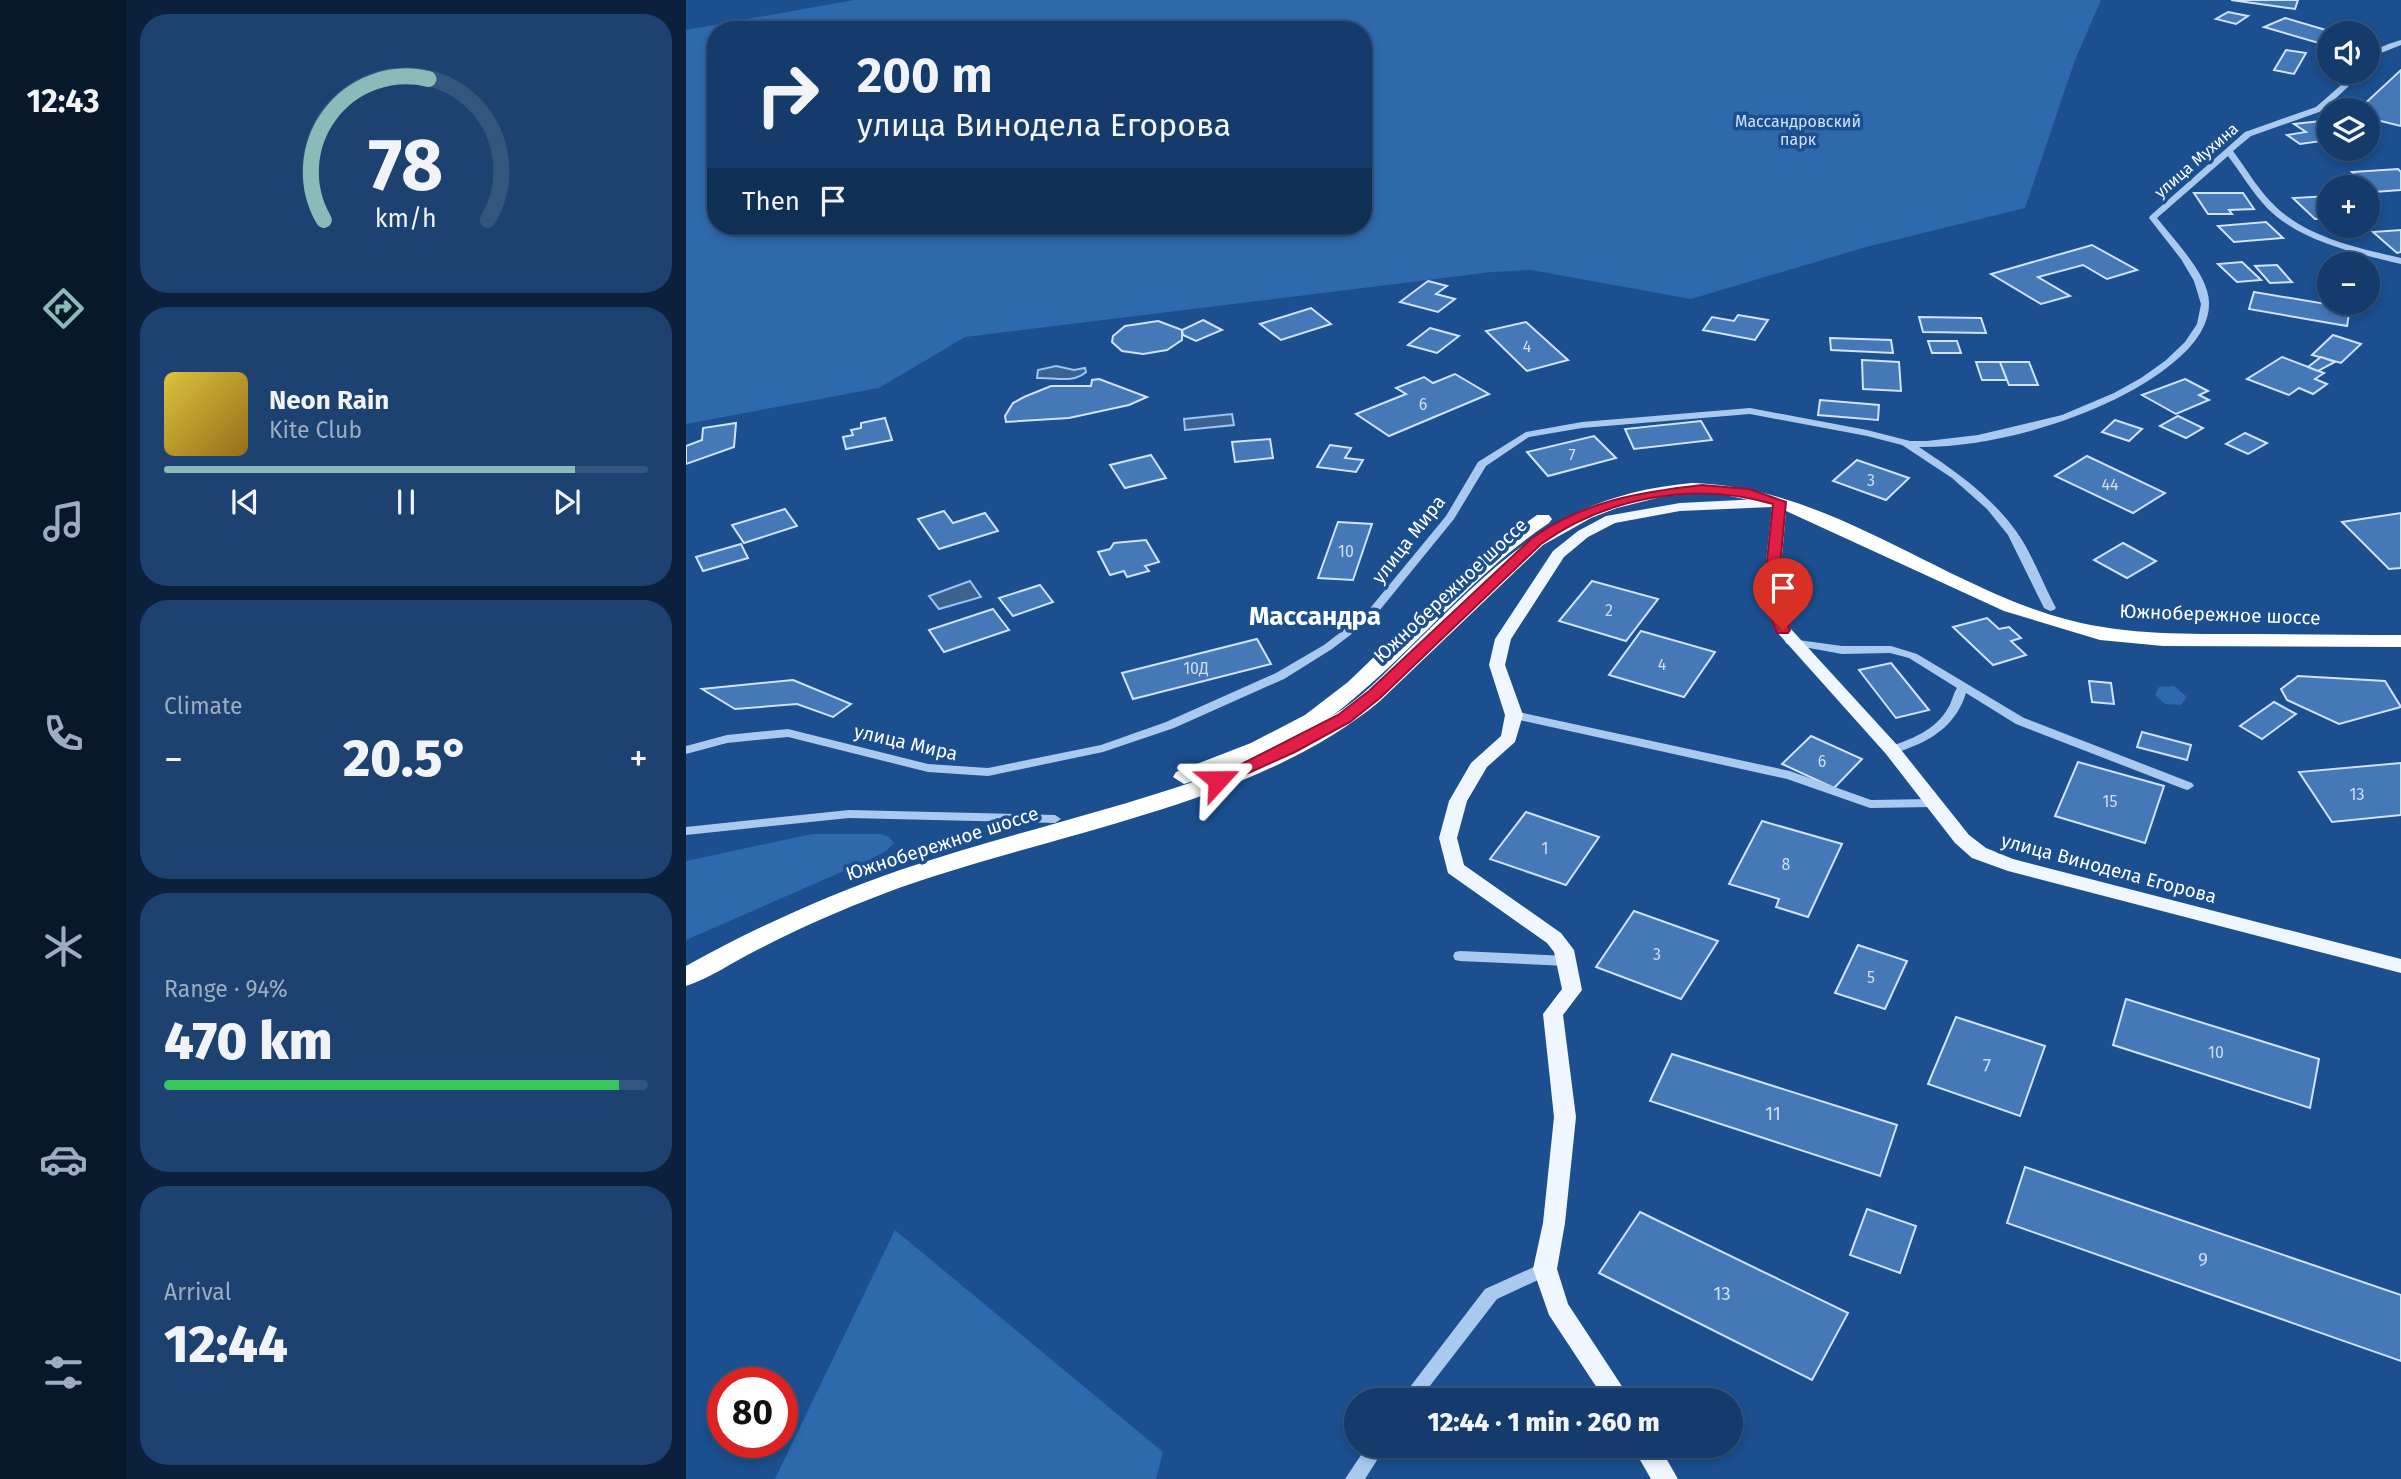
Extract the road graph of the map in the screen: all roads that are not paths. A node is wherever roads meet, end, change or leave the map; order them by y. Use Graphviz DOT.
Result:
graph roads {
  1 [pos="2401,42"];
  2 [pos="2380,51"];
  3 [pos="2347,84"];
  4 [pos="2228,149"];
  5 [pos="2401,261"];
  6 [pos="1906,443"];
  7 [pos="1780,502"];
  8 [pos="2050,608"];
  9 [pos="2401,629"];
  10 [pos="2401,641"];
  11 [pos="1791,642"];
  12 [pos="1963,688"];
  13 [pos="1514,715"];
  14 [pos="686,750"];
  15 [pos="1892,750"];
  16 [pos="2188,786"];
  17 [pos="1933,803"];
  18 [pos="1055,819"];
  19 [pos="686,831"];
  20 [pos="1460,956"];
  21 [pos="686,960"];
  22 [pos="1566,961"];
  23 [pos="2401,966"];
  24 [pos="686,977"];
  25 [pos="1545,1269"];
  26 [pos="1418,1388"];
  27 [pos="1611,1388"];
  28 [pos="1369,1458"];
  29 [pos="1652,1458"];
  30 [pos="1354,1479"];
  31 [pos="1665,1479"];
  1 -- 2 [label="street"];
  3 -- 4 [label="street, улица Мухина"];
  4 -- 5 [label="street"];
  4 -- 6 [label="street, улица Мухина"];
  6 -- 8 [label="street, улица Мира"];
  6 -- 14 [label="street, улица Мира"];
  7 -- 10 [label="highway, Южнобережное шоссе"];
  7 -- 11 [label="main road, улица Винодела Егорова"];
  7 -- 13 [label="main road"];
  7 -- 24 [label="highway, Южнобережное шоссе"];
  8 -- 9 [label="highway, Южнобережное шоссе"];
  8 -- 18 [label="highway, Южнобережное шоссе"];
  11 -- 12 [label="street"];
  11 -- 15 [label="main road, улица Винодела Егорова"];
  12 -- 15 [label="street"];
  12 -- 16 [label="street"];
  13 -- 17 [label="street"];
  13 -- 22 [label="main road"];
  15 -- 17 [label="main road, улица Винодела Егорова"];
  17 -- 23 [label="main road, улица Винодела Егорова"];
  18 -- 19 [label="street"];
  18 -- 21 [label="highway, Южнобережное шоссе"];
  20 -- 22 [label="street"];
  22 -- 25 [label="main road"];
  25 -- 26 [label="street"];
  25 -- 27 [label="main road"];
  28 -- 30 [label="street"];
  29 -- 31 [label="main road"];
}
